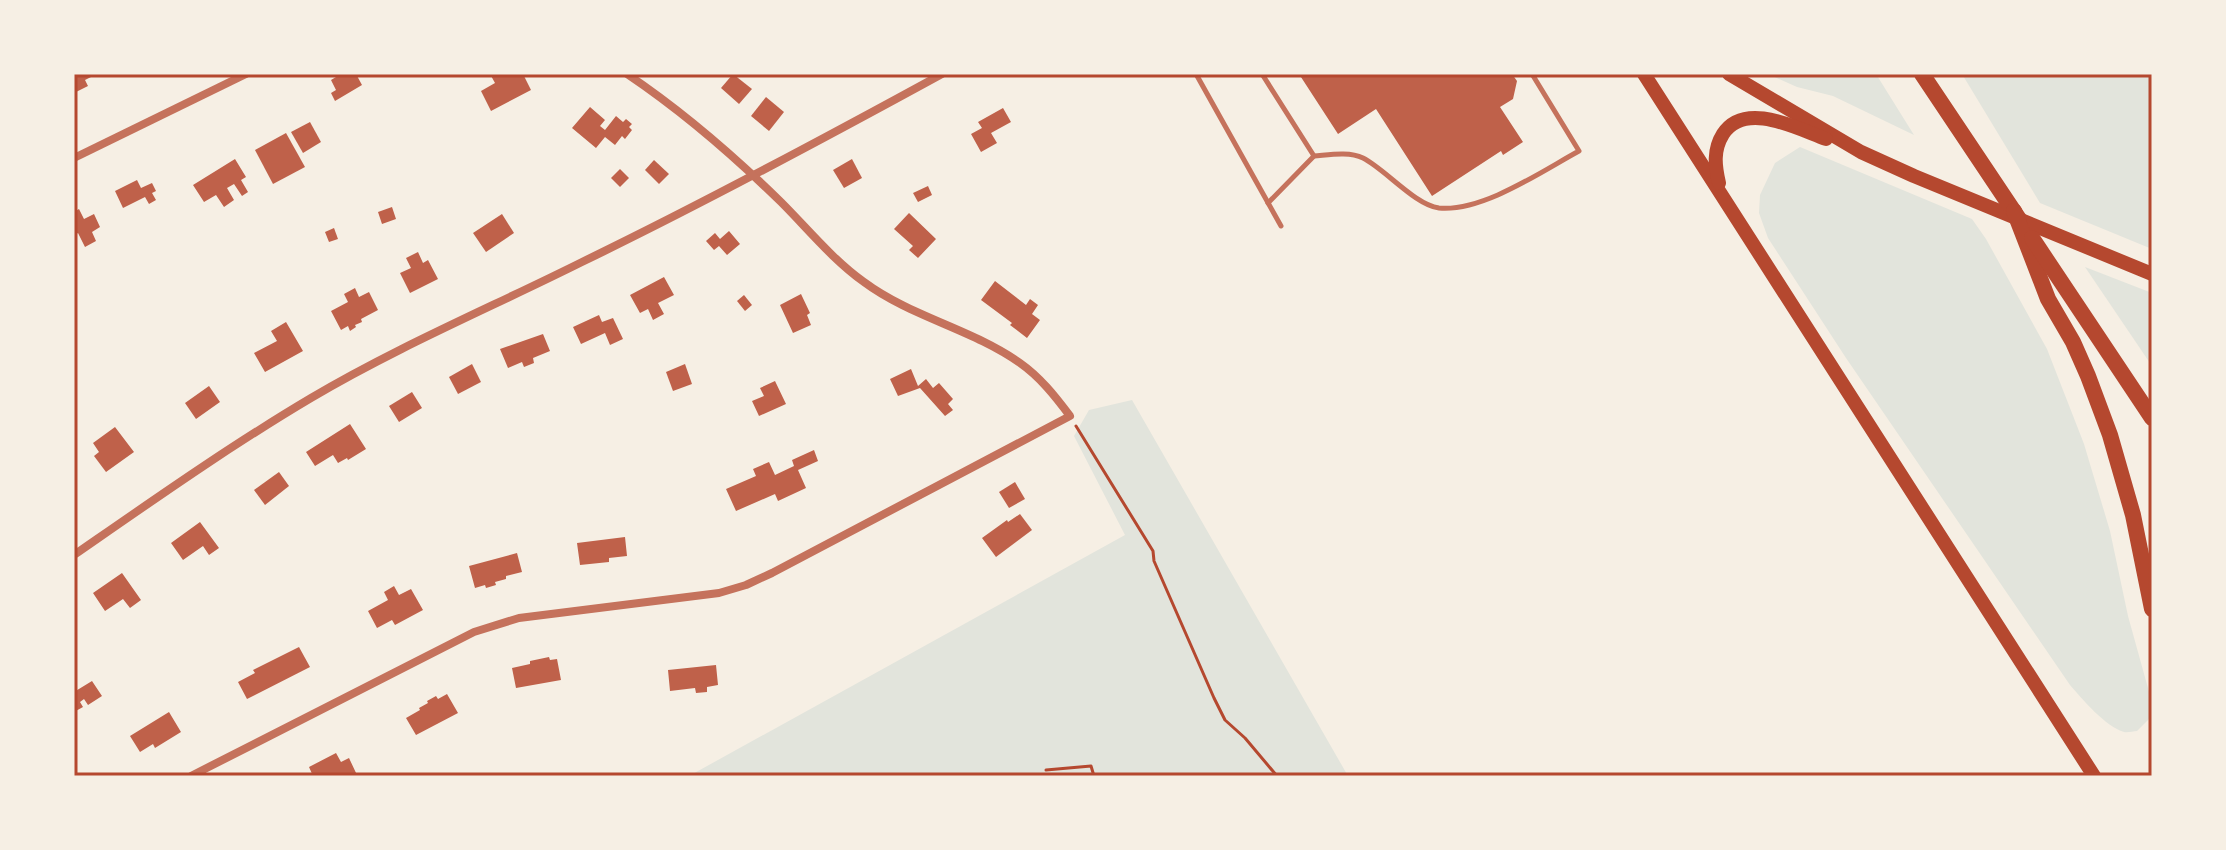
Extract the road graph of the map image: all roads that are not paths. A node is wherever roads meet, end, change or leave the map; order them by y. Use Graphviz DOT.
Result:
graph roads {
  1 [pos="246,74"];
  2 [pos="627,74"];
  3 [pos="942,74"];
  4 [pos="1196,74"];
  5 [pos="1262,74"];
  6 [pos="1532,74"];
  7 [pos="1644,74"];
  8 [pos="1729,74"];
  9 [pos="1922,74"];
  10 [pos="1861,152"];
  11 [pos="1314,156"];
  12 [pos="74,158"];
  13 [pos="755,176"];
  14 [pos="1726,202"];
  15 [pos="1268,203"];
  16 [pos="2014,211"];
  17 [pos="1281,226"];
  18 [pos="2152,274"];
  19 [pos="2152,418"];
  20 [pos="74,555"];
  21 [pos="2152,609"];
  22 [pos="191,776"];
  23 [pos="2094,776"];
  1 -- 12 [label="street"];
  2 -- 13 [label="street"];
  3 -- 13 [label="street"];
  4 -- 15 [label="lane"];
  5 -- 11 [label="lane"];
  6 -- 11 [label="lane"];
  7 -- 14 [label="main road"];
  8 -- 10 [label="main road"];
  9 -- 16 [label="highway"];
  10 -- 14 [label="main road"];
  10 -- 18 [label="main road"];
  11 -- 15 [label="lane"];
  13 -- 20 [label="street"];
  13 -- 22 [label="street"];
  14 -- 23 [label="main road"];
  15 -- 17 [label="lane"];
  16 -- 19 [label="highway"];
  16 -- 21 [label="highway"];
}
